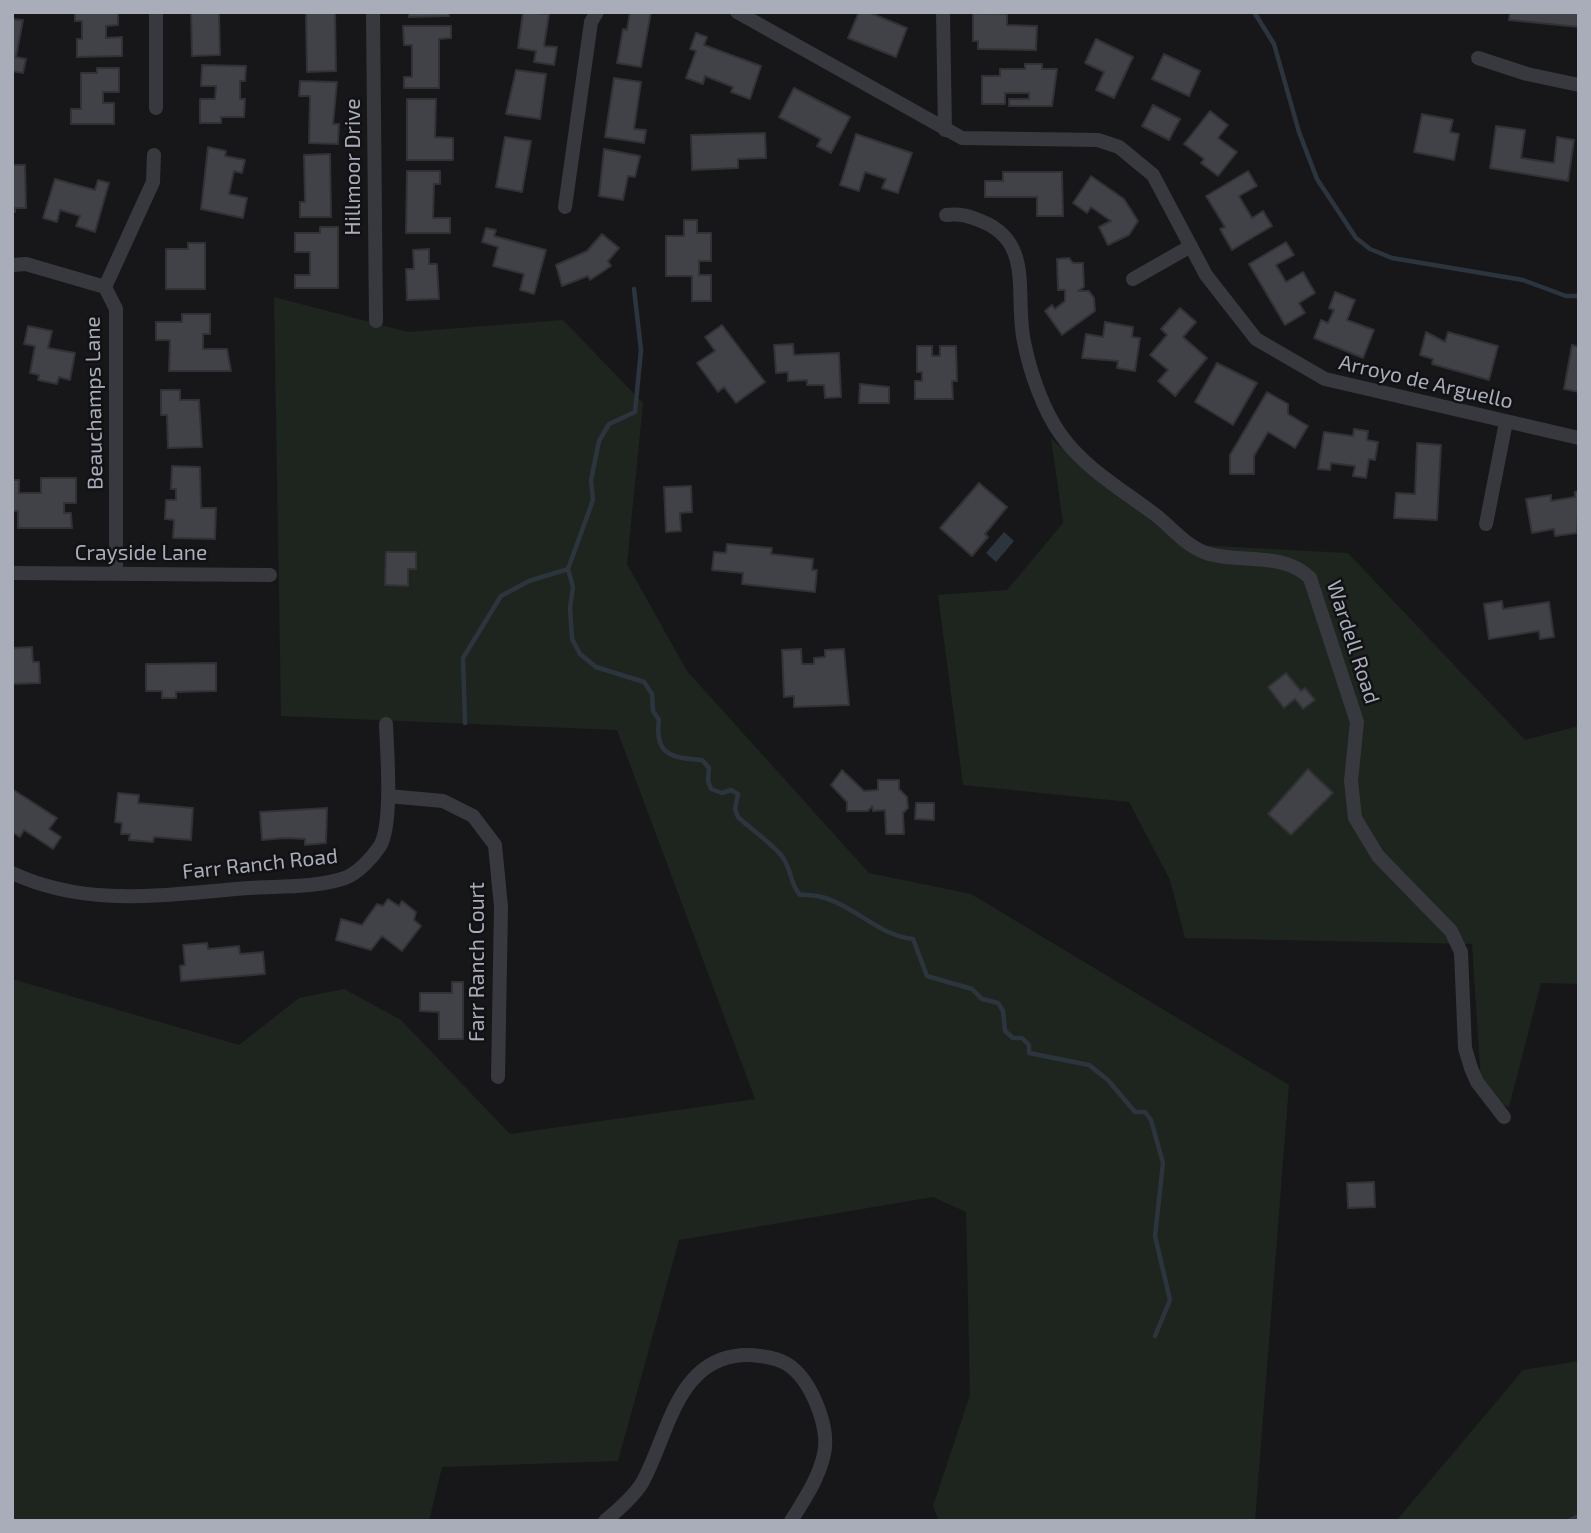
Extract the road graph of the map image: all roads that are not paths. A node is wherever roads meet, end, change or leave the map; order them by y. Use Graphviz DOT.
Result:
graph roads {
  1 [pos="156,12"];
  2 [pos="373,12"];
  3 [pos="597,12"];
  4 [pos="737,12"];
  5 [pos="943,12"];
  6 [pos="1478,58"];
  7 [pos="1579,85"];
  8 [pos="156,108"];
  9 [pos="945,130"];
  10 [pos="154,155"];
  11 [pos="565,207"];
  12 [pos="946,215"];
  13 [pos="1191,246"];
  14 [pos="12,265"];
  15 [pos="1133,279"];
  16 [pos="104,287"];
  17 [pos="376,321"];
  18 [pos="1506,422"];
  19 [pos="1579,438"];
  20 [pos="1486,524"];
  21 [pos="12,573"];
  22 [pos="116,573"];
  23 [pos="270,575"];
  24 [pos="386,724"];
  25 [pos="388,796"];
  26 [pos="12,873"];
  27 [pos="498,1077"];
  28 [pos="1504,1117"];
  29 [pos="605,1521"];
  30 [pos="791,1521"];
  1 -- 8 [label="street"];
  2 -- 17 [label="street, Hillmoor Drive"];
  3 -- 11 [label="street"];
  4 -- 9 [label="street, Arroyo de Arguello"];
  5 -- 9 [label="street"];
  6 -- 7 [label="street"];
  9 -- 13 [label="street, Arroyo de Arguello"];
  10 -- 16 [label="street"];
  12 -- 28 [label="street, Wardell Road"];
  13 -- 15 [label="street"];
  13 -- 18 [label="street, Arroyo de Arguello"];
  14 -- 16 [label="street, Beauchamps Lane"];
  16 -- 22 [label="street, Beauchamps Lane"];
  18 -- 19 [label="street, Arroyo de Arguello"];
  18 -- 20 [label="street"];
  21 -- 22 [label="street, Crayside Lane"];
  22 -- 23 [label="street, Crayside Lane"];
  24 -- 25 [label="street, Farr Ranch Road"];
  25 -- 26 [label="street, Farr Ranch Road"];
  25 -- 27 [label="street, Farr Ranch Court"];
  29 -- 30 [label="street"];
}
